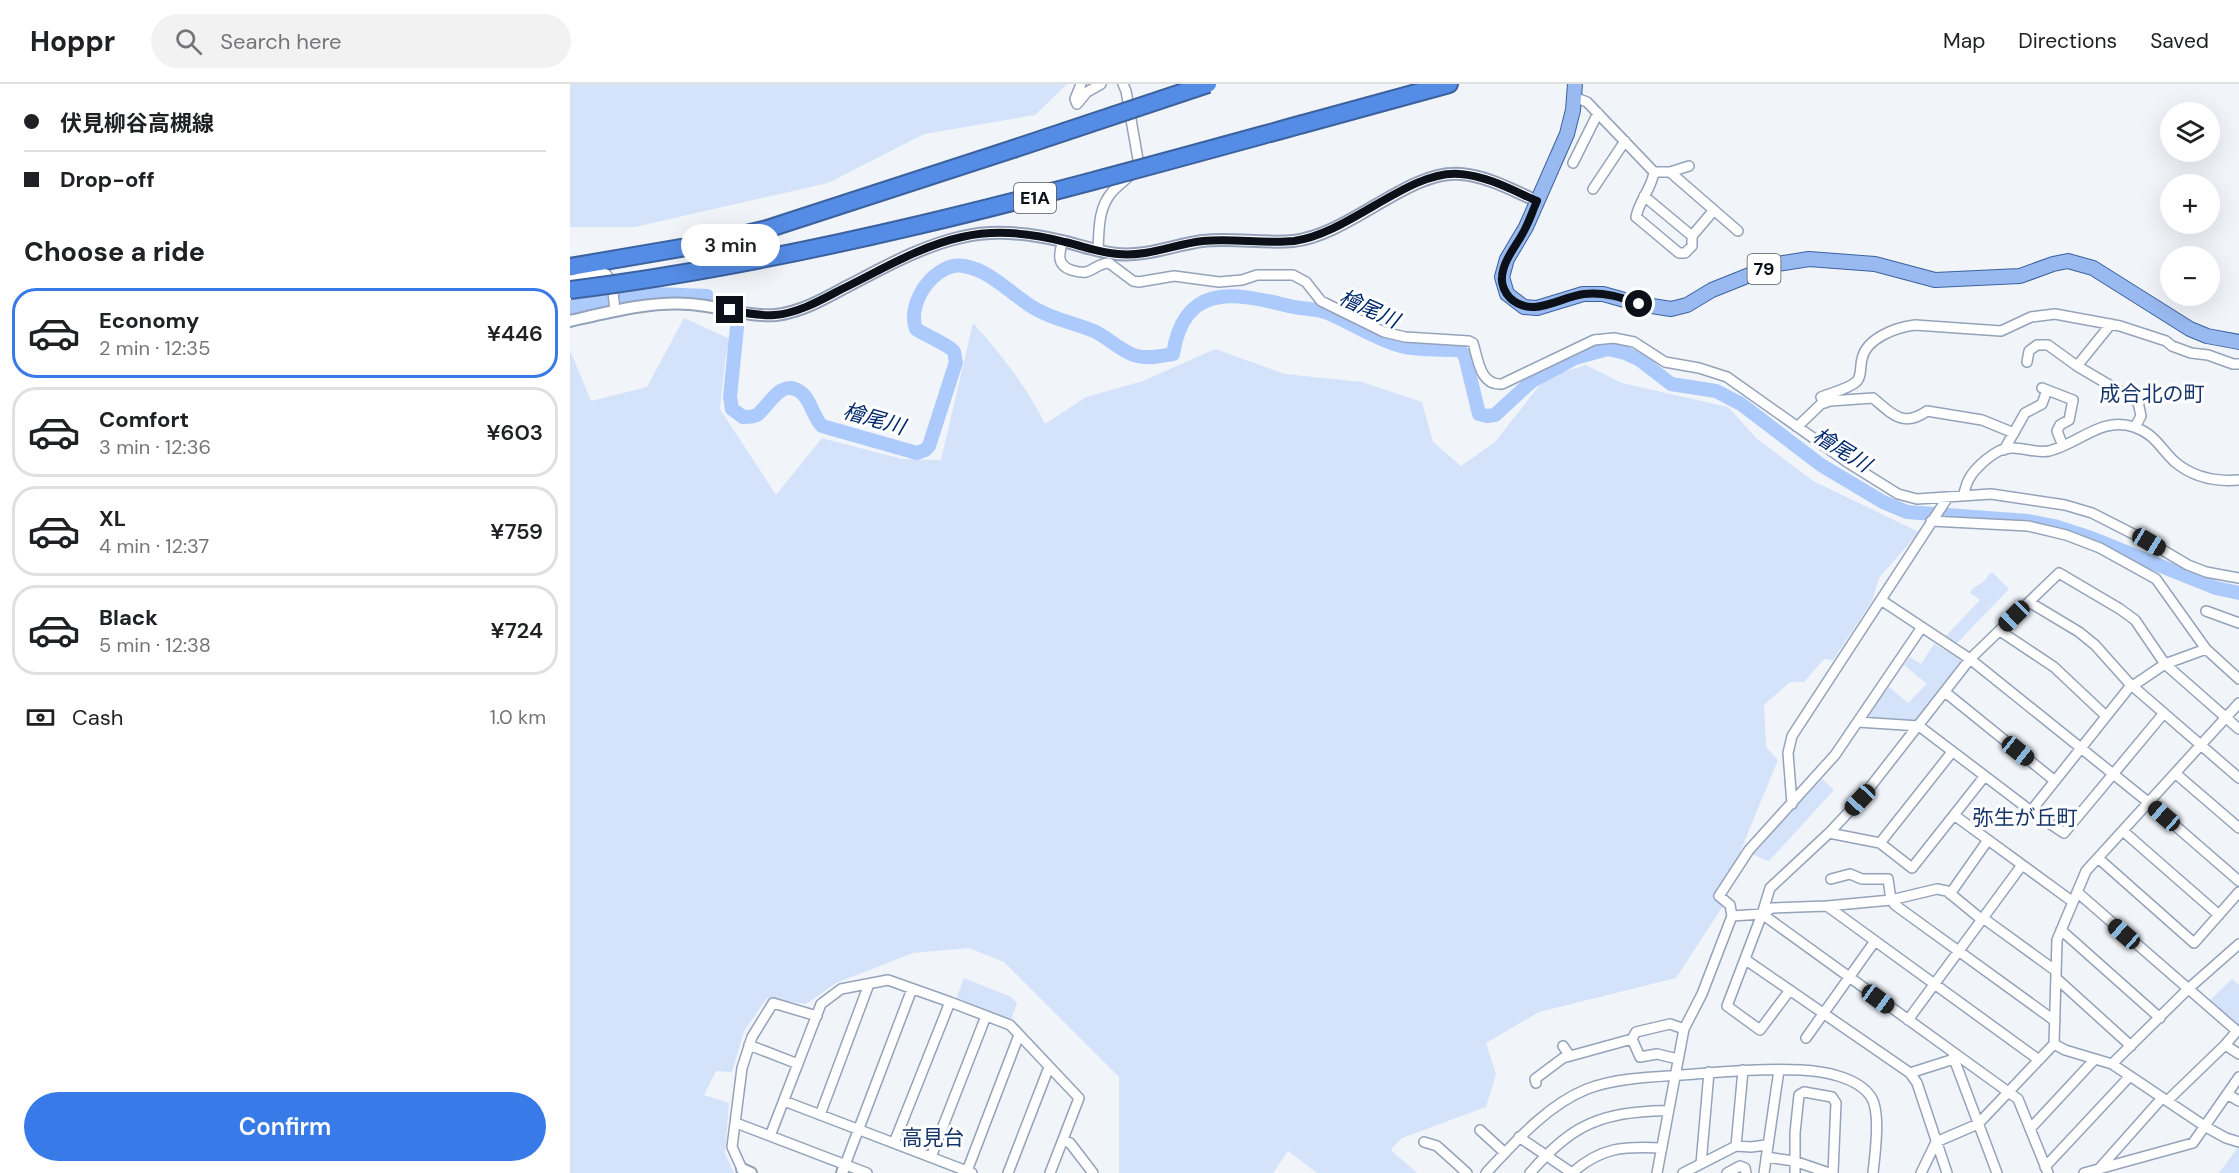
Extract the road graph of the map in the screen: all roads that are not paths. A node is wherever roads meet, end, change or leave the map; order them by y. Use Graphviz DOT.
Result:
graph roads {
  1 [pos="1081,84"];
  2 [pos="1101,84"];
  3 [pos="1123,84"];
  4 [pos="1209,84"];
  5 [pos="1449,84"];
  6 [pos="1574,91"];
  7 [pos="1598,113"];
  8 [pos="1625,141"];
  9 [pos="1573,163"];
  10 [pos="1689,166"];
  11 [pos="1654,172"];
  12 [pos="1671,172"];
  13 [pos="1593,189"];
  14 [pos="1644,196"];
  15 [pos="1537,201"];
  16 [pos="1714,210"];
  17 [pos="1738,231"];
  18 [pos="1692,236"];
  19 [pos="1063,241"];
  20 [pos="1098,251"];
  21 [pos="570,267"];
  22 [pos="570,280"];
  23 [pos="570,290"];
  24 [pos="615,311"];
  25 [pos="570,321"];
  26 [pos="2111,324"];
  27 [pos="2239,342"];
  28 [pos="2027,362"];
  29 [pos="2239,364"];
  30 [pos="2077,366"];
  31 [pos="1825,403"];
  32 [pos="1797,427"];
  33 [pos="2135,427"];
  34 [pos="2014,433"];
  35 [pos="2063,446"];
  36 [pos="2004,450"];
  37 [pos="2239,480"];
  38 [pos="1963,496"];
  39 [pos="1948,497"];
  40 [pos="1931,521"];
  41 [pos="2239,578"];
  42 [pos="1881,600"];
  43 [pos="2029,602"];
  44 [pos="2206,610"];
  45 [pos="2239,623"];
  46 [pos="1922,627"];
  47 [pos="2000,630"];
  48 [pos="2206,649"];
  49 [pos="1970,659"];
  50 [pos="2165,664"];
  51 [pos="2239,679"];
  52 [pos="2133,685"];
  53 [pos="1945,692"];
  54 [pos="2239,703"];
  55 [pos="2164,713"];
  56 [pos="2106,716"];
  57 [pos="2226,718"];
  58 [pos="1858,722"];
  59 [pos="1919,726"];
  60 [pos="2239,729"];
  61 [pos="2201,745"];
  62 [pos="2082,748"];
  63 [pos="1952,752"];
  64 [pos="2175,773"];
  65 [pos="2113,774"];
  66 [pos="1984,777"];
  67 [pos="2239,778"];
  68 [pos="2055,781"];
  69 [pos="2148,802"];
  70 [pos="1791,804"];
  71 [pos="2031,812"];
  72 [pos="1954,815"];
  73 [pos="2239,828"];
  74 [pos="2123,831"];
  75 [pos="1829,833"];
  76 [pos="1988,840"];
  77 [pos="1880,843"];
  78 [pos="2098,858"];
  79 [pos="2022,865"];
  80 [pos="1834,876"];
  81 [pos="2239,881"];
  82 [pos="2077,892"];
  83 [pos="2239,892"];
  84 [pos="1950,894"];
  85 [pos="1891,900"];
  86 [pos="2073,902"];
  87 [pos="1827,906"];
  88 [pos="1762,914"];
  89 [pos="2219,915"];
  90 [pos="1732,916"];
  91 [pos="1982,918"];
  92 [pos="2061,930"];
  93 [pos="1875,941"];
  94 [pos="2239,944"];
  95 [pos="1958,951"];
  96 [pos="1746,960"];
  97 [pos="2056,975"];
  98 [pos="1849,978"];
  99 [pos="869,984"];
  100 [pos="1934,984"];
  101 [pos="912,989"];
  102 [pos="2188,989"];
  103 [pos="1790,990"];
  104 [pos="950,1002"];
  105 [pos="1824,1013"];
  106 [pos="817,1016"];
  107 [pos="986,1016"];
  108 [pos="2160,1018"];
  109 [pos="1908,1020"];
  110 [pos="2055,1021"];
  111 [pos="1684,1029"];
  112 [pos="1019,1035"];
  113 [pos="1806,1038"];
  114 [pos="1632,1039"];
  115 [pos="2055,1044"];
  116 [pos="749,1045"];
  117 [pos="2225,1045"];
  118 [pos="1563,1046"];
  119 [pos="2131,1046"];
  120 [pos="2239,1054"];
  121 [pos="1570,1056"];
  122 [pos="1953,1056"];
  123 [pos="1678,1059"];
  124 [pos="2095,1059"];
  125 [pos="2039,1060"];
  126 [pos="798,1064"];
  127 [pos="2112,1064"];
  128 [pos="1049,1067"];
  129 [pos="1743,1070"];
  130 [pos="1779,1070"];
  131 [pos="1709,1072"];
  132 [pos="1910,1073"];
  133 [pos="1675,1075"];
  134 [pos="2130,1076"];
  135 [pos="2239,1077"];
  136 [pos="1536,1083"];
  137 [pos="2008,1092"];
  138 [pos="2227,1094"];
  139 [pos="2165,1099"];
  140 [pos="784,1101"];
  141 [pos="2239,1101"];
  142 [pos="1668,1111"];
  143 [pos="820,1115"];
  144 [pos="736,1123"];
  145 [pos="1978,1124"];
  146 [pos="2206,1127"];
  147 [pos="858,1129"];
  148 [pos="2030,1129"];
  149 [pos="1480,1130"];
  150 [pos="770,1136"];
  151 [pos="1519,1137"];
  152 [pos="1063,1140"];
  153 [pos="1424,1142"];
  154 [pos="1936,1142"];
  155 [pos="2239,1142"];
  156 [pos="894,1143"];
  157 [pos="1767,1145"];
  158 [pos="1736,1146"];
  159 [pos="1662,1148"];
  160 [pos="1505,1153"];
  161 [pos="1545,1155"];
  162 [pos="931,1157"];
  163 [pos="1766,1157"];
  164 [pos="1794,1161"];
  165 [pos="1701,1164"];
  166 [pos="843,1169"];
  167 [pos="2047,1170"];
  168 [pos="2097,1170"];
  169 [pos="746,1171"];
  170 [pos="969,1172"];
  171 [pos="867,1173"];
  172 [pos="1008,1173"];
  173 [pos="1050,1173"];
  174 [pos="1093,1173"];
  175 [pos="1467,1173"];
  176 [pos="1486,1173"];
  177 [pos="1530,1173"];
  178 [pos="1572,1173"];
  179 [pos="1657,1173"];
  180 [pos="1683,1173"];
  181 [pos="1727,1173"];
  182 [pos="1746,1173"];
  183 [pos="1764,1173"];
  184 [pos="1795,1173"];
  185 [pos="1831,1173"];
  186 [pos="1872,1173"];
  187 [pos="1922,1173"];
  188 [pos="1947,1173"];
  189 [pos="1997,1173"];
  190 [pos="2084,1173"];
  1 -- 2 [label="street"];
  3 -- 20 [label="street"];
  4 -- 21 [label="highway, bridge"];
  5 -- 23 [label="highway, E1A, bridge"];
  6 -- 7 [label="street"];
  6 -- 15 [label="main road, 79"];
  7 -- 8 [label="street"];
  7 -- 9 [label="street"];
  8 -- 11 [label="street"];
  8 -- 13 [label="street"];
  10 -- 12 [label="street"];
  11 -- 12 [label="street"];
  11 -- 14 [label="street"];
  12 -- 16 [label="street"];
  14 -- 18 [label="street"];
  14 -- 18 [label="street"];
  15 -- 20 [label="street"];
  15 -- 27 [label="main road, 79"];
  16 -- 17 [label="street"];
  16 -- 18 [label="street"];
  19 -- 20 [label="street"];
  19 -- 24 [label="street"];
  19 -- 32 [label="street"];
  22 -- 24 [label="street"];
  24 -- 25 [label="street"];
  26 -- 29 [label="street"];
  26 -- 30 [label="street"];
  26 -- 31 [label="street"];
  28 -- 30 [label="street"];
  30 -- 33 [label="street"];
  31 -- 32 [label="street"];
  31 -- 34 [label="street"];
  32 -- 39 [label="street"];
  33 -- 35 [label="street"];
  33 -- 37 [label="street"];
  34 -- 35 [label="street"];
  34 -- 36 [label="street"];
  35 -- 36 [label="street"];
  36 -- 38 [label="street"];
  38 -- 39 [label="street"];
  38 -- 41 [label="street"];
  39 -- 40 [label="street"];
  40 -- 42 [label="street"];
  40 -- 48 [label="street"];
  42 -- 46 [label="street"];
  42 -- 70 [label="street"];
  43 -- 47 [label="street"];
  43 -- 50 [label="street"];
  43 -- 52 [label="street"];
  44 -- 45 [label="street"];
  46 -- 49 [label="street"];
  46 -- 58 [label="street"];
  47 -- 49 [label="street"];
  47 -- 56 [label="street"];
  48 -- 50 [label="street"];
  48 -- 51 [label="street"];
  49 -- 53 [label="street"];
  49 -- 62 [label="street"];
  50 -- 52 [label="street"];
  50 -- 57 [label="street"];
  52 -- 55 [label="street"];
  52 -- 56 [label="street"];
  53 -- 59 [label="street"];
  53 -- 68 [label="street"];
  54 -- 57 [label="street"];
  55 -- 61 [label="street"];
  55 -- 65 [label="street"];
  56 -- 62 [label="street"];
  57 -- 60 [label="street"];
  57 -- 61 [label="street"];
  58 -- 59 [label="street"];
  58 -- 70 [label="street"];
  59 -- 63 [label="street"];
  59 -- 75 [label="street"];
  61 -- 64 [label="street"];
  61 -- 67 [label="street"];
  62 -- 65 [label="street"];
  62 -- 68 [label="street"];
  63 -- 66 [label="street"];
  63 -- 77 [label="street"];
  64 -- 69 [label="street"];
  64 -- 73 [label="street"];
  65 -- 69 [label="street"];
  65 -- 71 [label="street"];
  66 -- 71 [label="street"];
  66 -- 72 [label="street"];
  68 -- 71 [label="street"];
  69 -- 74 [label="street"];
  69 -- 81 [label="street"];
  70 -- 90 [label="street"];
  72 -- 76 [label="street"];
  72 -- 77 [label="street"];
  74 -- 78 [label="street"];
  74 -- 89 [label="street"];
  75 -- 77 [label="street"];
  75 -- 88 [label="street"];
  76 -- 79 [label="street"];
  76 -- 84 [label="street"];
  78 -- 82 [label="street"];
  78 -- 89 [label="street"];
  79 -- 86 [label="street"];
  79 -- 91 [label="street"];
  80 -- 85 [label="street"];
  82 -- 86 [label="street"];
  82 -- 102 [label="street"];
  83 -- 89 [label="street"];
  84 -- 85 [label="street"];
  84 -- 91 [label="street"];
  85 -- 87 [label="street"];
  85 -- 95 [label="street"];
  86 -- 92 [label="street"];
  87 -- 88 [label="street"];
  87 -- 93 [label="street"];
  88 -- 90 [label="street"];
  88 -- 96 [label="street"];
  88 -- 98 [label="street"];
  90 -- 111 [label="street"];
  91 -- 95 [label="street"];
  91 -- 97 [label="street"];
  92 -- 97 [label="street"];
  92 -- 108 [label="street"];
  93 -- 98 [label="street"];
  93 -- 100 [label="street"];
  94 -- 102 [label="street"];
  95 -- 100 [label="street"];
  95 -- 110 [label="street"];
  96 -- 103 [label="street"];
  96 -- 103 [label="street"];
  97 -- 110 [label="street"];
  97 -- 119 [label="street"];
  98 -- 105 [label="street"];
  98 -- 109 [label="street"];
  99 -- 101 [label="street"];
  99 -- 106 [label="street"];
  99 -- 143 [label="street"];
  100 -- 109 [label="street"];
  100 -- 125 [label="street"];
  101 -- 104 [label="street"];
  101 -- 147 [label="street"];
  102 -- 108 [label="street"];
  102 -- 117 [label="street"];
  103 -- 105 [label="street"];
  104 -- 107 [label="street"];
  104 -- 156 [label="street"];
  105 -- 113 [label="street"];
  105 -- 132 [label="street"];
  106 -- 116 [label="street"];
  106 -- 126 [label="street"];
  107 -- 112 [label="street"];
  107 -- 162 [label="street"];
  108 -- 119 [label="street"];
  109 -- 122 [label="street"];
  110 -- 115 [label="street"];
  111 -- 114 [label="street"];
  111 -- 123 [label="street"];
  112 -- 128 [label="street"];
  112 -- 170 [label="street"];
  114 -- 121 [label="street"];
  114 -- 123 [label="street"];
  115 -- 124 [label="street"];
  115 -- 125 [label="street"];
  116 -- 126 [label="street"];
  116 -- 144 [label="street"];
  117 -- 120 [label="street"];
  117 -- 139 [label="street"];
  118 -- 121 [label="street"];
  119 -- 127 [label="street"];
  121 -- 136 [label="street"];
  122 -- 132 [label="street"];
  122 -- 137 [label="street"];
  122 -- 145 [label="street"];
  123 -- 133 [label="street"];
  124 -- 127 [label="street"];
  124 -- 148 [label="street"];
  125 -- 137 [label="street"];
  126 -- 140 [label="street"];
  127 -- 134 [label="street"];
  128 -- 152 [label="street"];
  128 -- 172 [label="street"];
  129 -- 130 [label="street"];
  129 -- 131 [label="street"];
  129 -- 158 [label="street"];
  130 -- 157 [label="street"];
  130 -- 186 [label="street"];
  131 -- 133 [label="street"];
  131 -- 165 [label="street"];
  132 -- 154 [label="street"];
  133 -- 142 [label="street"];
  133 -- 151 [label="street"];
  134 -- 139 [label="street"];
  134 -- 167 [label="street"];
  135 -- 138 [label="street"];
  137 -- 145 [label="street"];
  137 -- 148 [label="street"];
  138 -- 141 [label="street"];
  138 -- 146 [label="street"];
  139 -- 146 [label="street"];
  139 -- 168 [label="street"];
  140 -- 143 [label="street"];
  140 -- 150 [label="street"];
  142 -- 159 [label="street"];
  142 -- 161 [label="street"];
  143 -- 147 [label="street"];
  144 -- 150 [label="street"];
  144 -- 169 [label="street"];
  145 -- 154 [label="street"];
  145 -- 189 [label="street"];
  146 -- 155 [label="street"];
  146 -- 168 [label="street"];
  147 -- 156 [label="street"];
  147 -- 166 [label="street"];
  148 -- 167 [label="street"];
  149 -- 160 [label="street"];
  150 -- 166 [label="street"];
  151 -- 160 [label="street"];
  151 -- 161 [label="street"];
  152 -- 173 [label="street"];
  152 -- 174 [label="street"];
  153 -- 175 [label="street"];
  154 -- 187 [label="street"];
  154 -- 188 [label="street"];
  156 -- 162 [label="street"];
  157 -- 158 [label="street"];
  157 -- 163 [label="street"];
  158 -- 165 [label="street"];
  159 -- 178 [label="street"];
  159 -- 179 [label="street"];
  160 -- 176 [label="street"];
  161 -- 177 [label="street"];
  161 -- 178 [label="street"];
  162 -- 170 [label="street"];
  163 -- 164 [label="street"];
  163 -- 183 [label="street"];
  164 -- 184 [label="street"];
  164 -- 185 [label="street"];
  164 -- 185 [label="street"];
  165 -- 180 [label="street"];
  166 -- 171 [label="street"];
  168 -- 190 [label="street"];
  181 -- 182 [label="street"];
}
